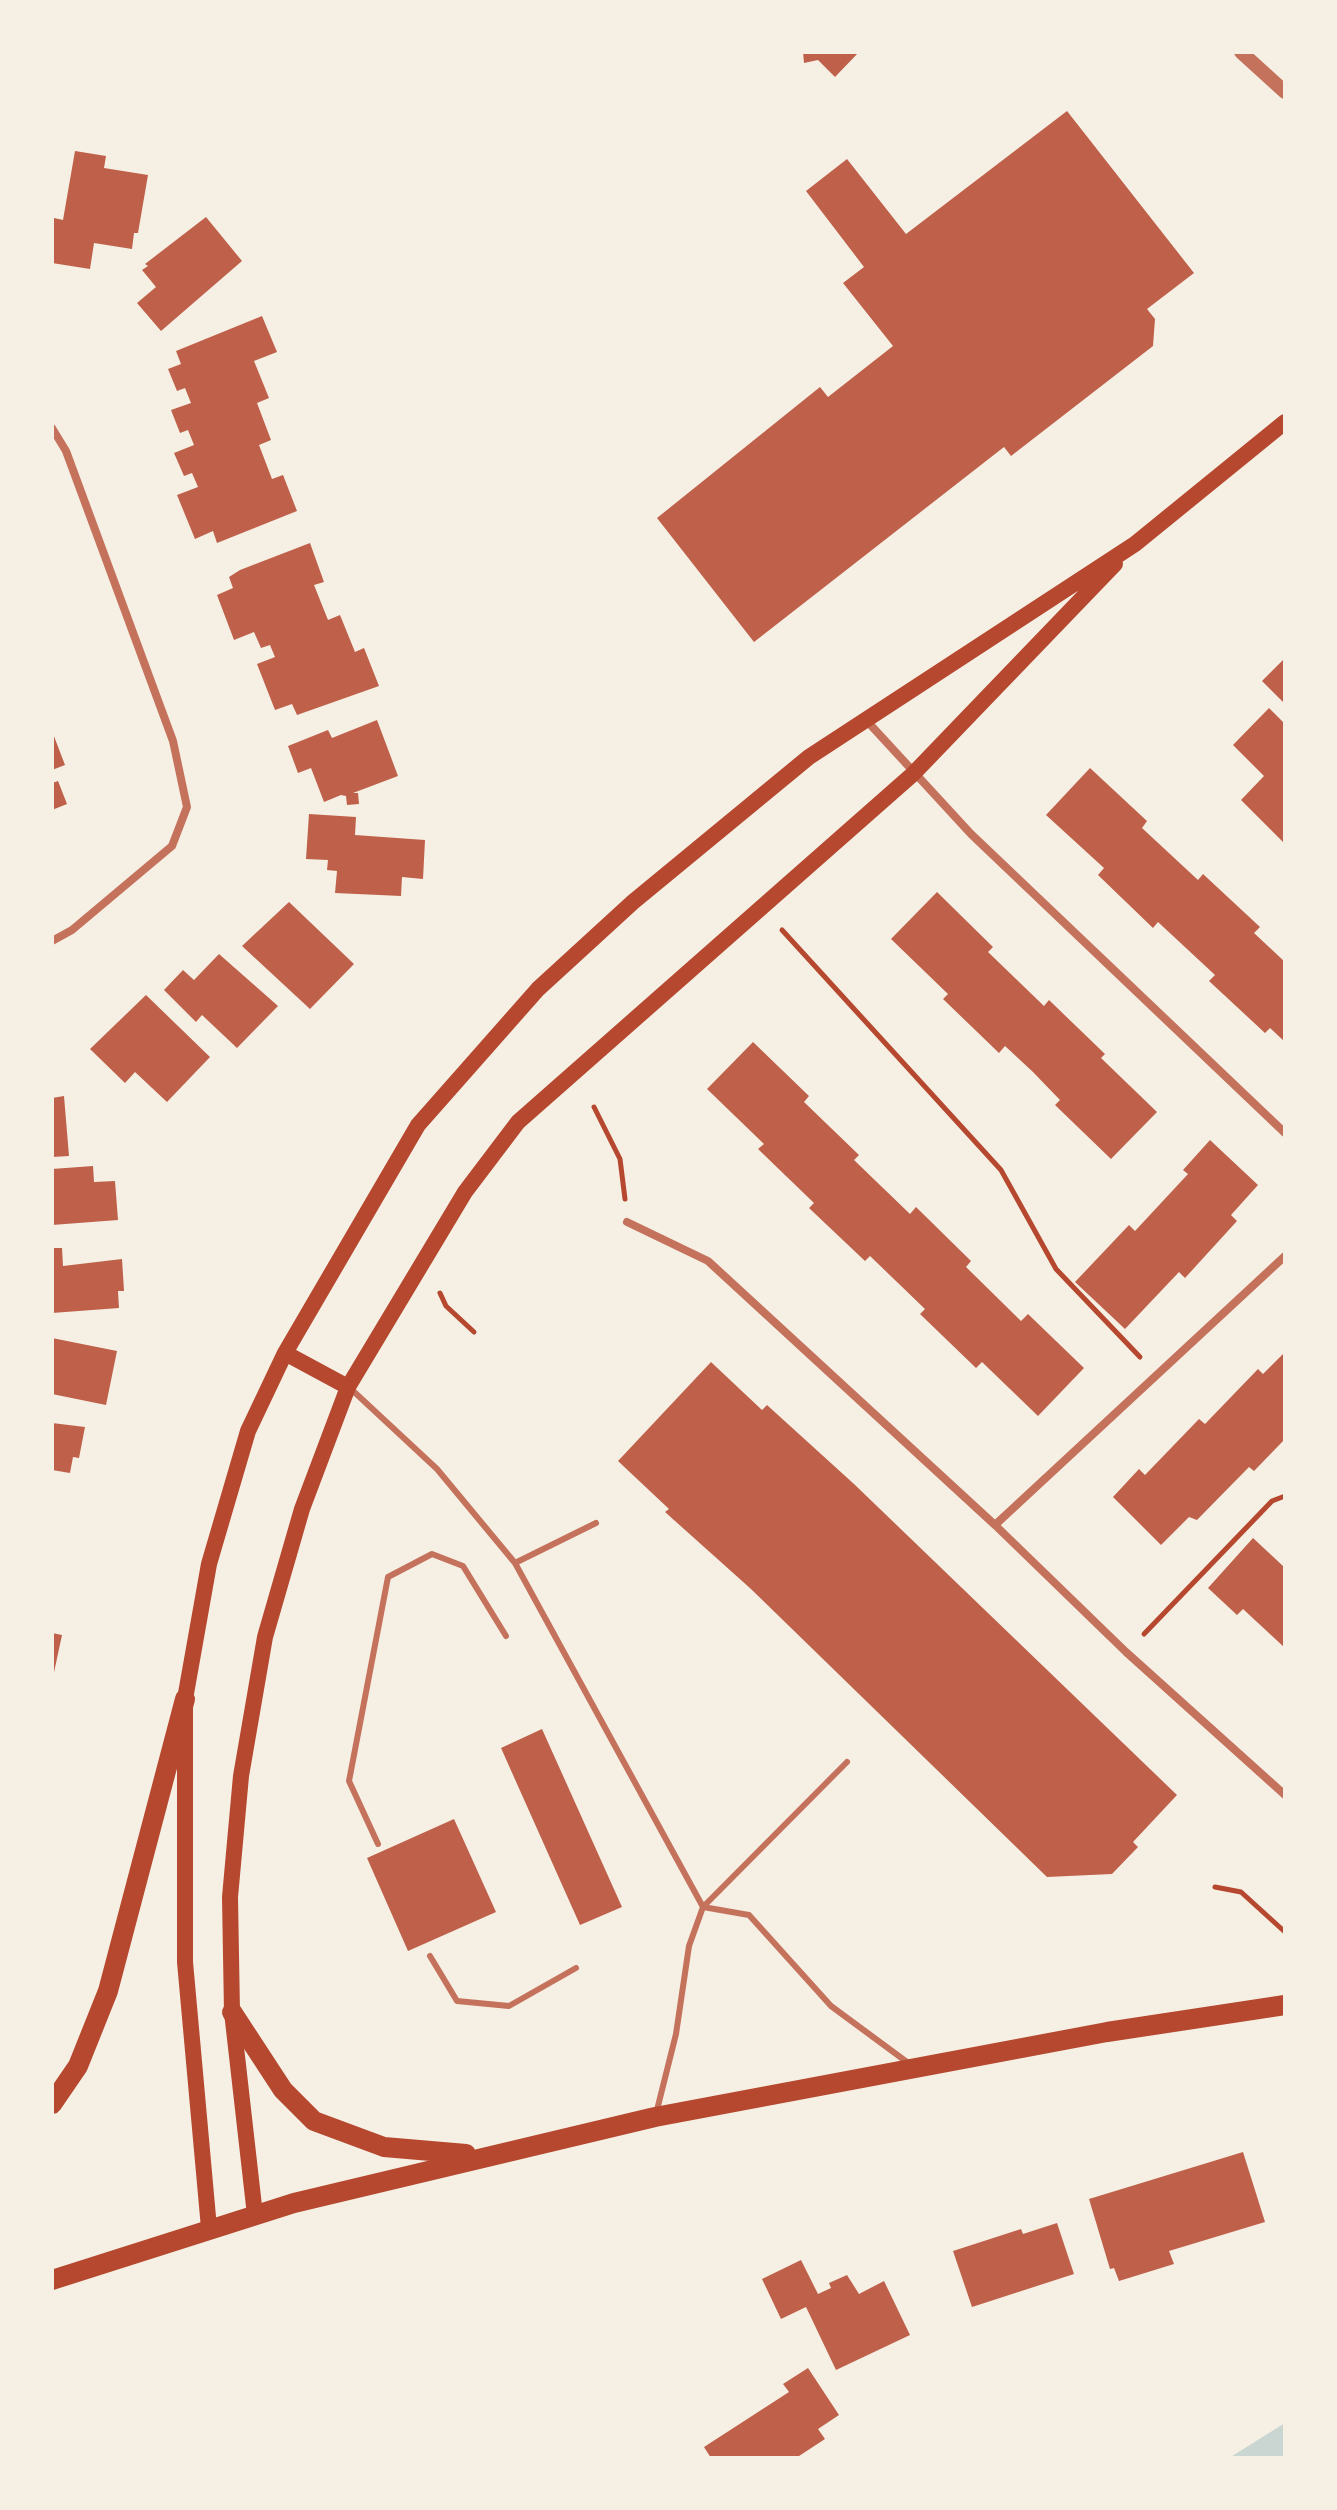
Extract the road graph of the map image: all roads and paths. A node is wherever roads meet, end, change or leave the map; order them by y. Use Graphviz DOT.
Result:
graph roads {
  1 [pos="1241,52"];
  2 [pos="1285,92"];
  3 [pos="1285,422"];
  4 [pos="52,428"];
  5 [pos="1135,544"];
  6 [pos="866,720"];
  7 [pos="913,774"];
  8 [pos="782,930"];
  9 [pos="52,941"];
  10 [pos="594,1107"];
  11 [pos="1285,1133"];
  12 [pos="627,1222"];
  13 [pos="1285,1256"];
  14 [pos="424,1259"];
  15 [pos="474,1332"];
  16 [pos="285,1353"];
  17 [pos="1158,1375"];
  18 [pos="348,1387"];
  19 [pos="1285,1496"];
  20 [pos="596,1523"];
  21 [pos="995,1525"];
  22 [pos="515,1563"];
  23 [pos="506,1636"];
  24 [pos="1126,1652"];
  25 [pos="185,1699"];
  26 [pos="847,1762"];
  27 [pos="1285,1795"];
  28 [pos="378,1844"];
  29 [pos="1215,1887"];
  30 [pos="703,1907"];
  31 [pos="1285,1932"];
  32 [pos="430,1956"];
  33 [pos="576,1968"];
  34 [pos="1285,2005"];
  35 [pos="232,2012"];
  36 [pos="917,2069"];
  37 [pos="52,2104"];
  38 [pos="655,2117"];
  39 [pos="482,2156"];
  40 [pos="255,2215"];
  41 [pos="209,2228"];
  42 [pos="52,2280"];
  1 -- 2 [label="street"];
  3 -- 5 [label="main road"];
  4 -- 9 [label="street"];
  5 -- 6 [label="main road"];
  5 -- 7 [label="main road"];
  6 -- 7 [label="street"];
  6 -- 16 [label="main road"];
  7 -- 11 [label="street"];
  7 -- 14 [label="main road"];
  8 -- 17 [label="path"];
  10 -- 12 [label="path"];
  12 -- 21 [label="street"];
  13 -- 17 [label="street"];
  14 -- 15 [label="path"];
  14 -- 18 [label="main road"];
  16 -- 18 [label="main road"];
  16 -- 25 [label="main road"];
  17 -- 21 [label="street"];
  18 -- 22 [label="lane"];
  18 -- 35 [label="main road"];
  19 -- 24 [label="path"];
  20 -- 22 [label="lane"];
  21 -- 24 [label="street"];
  22 -- 30 [label="lane"];
  23 -- 28 [label="lane"];
  24 -- 27 [label="street"];
  25 -- 37 [label="main road"];
  25 -- 41 [label="main road"];
  26 -- 30 [label="lane"];
  29 -- 31 [label="path"];
  30 -- 36 [label="lane"];
  30 -- 38 [label="lane"];
  32 -- 33 [label="lane"];
  34 -- 36 [label="main road"];
  35 -- 39 [label="main road"];
  35 -- 40 [label="main road"];
  36 -- 38 [label="main road"];
  38 -- 39 [label="main road"];
  39 -- 40 [label="main road"];
  40 -- 41 [label="main road"];
  41 -- 42 [label="main road"];
}
